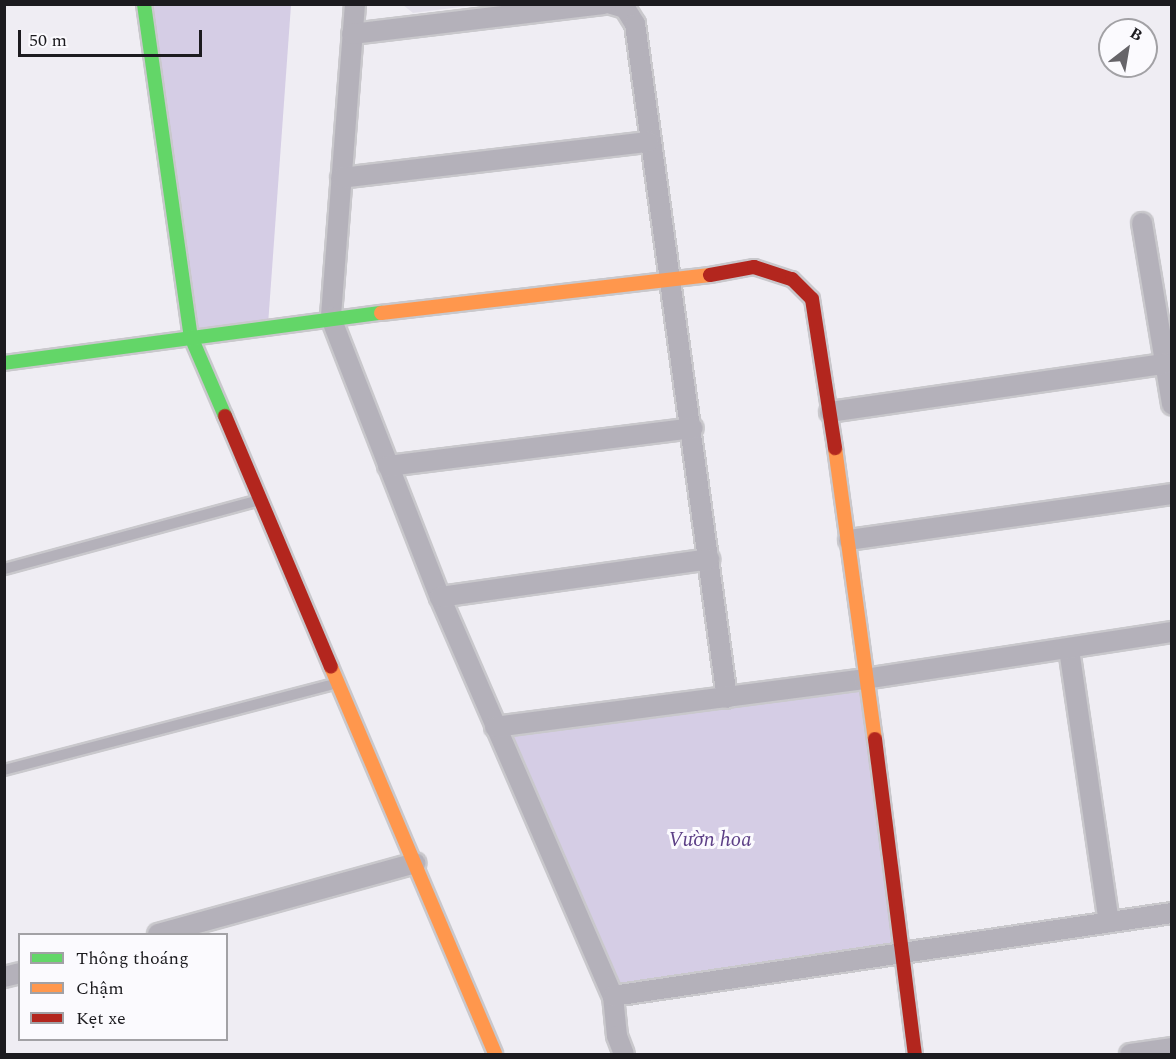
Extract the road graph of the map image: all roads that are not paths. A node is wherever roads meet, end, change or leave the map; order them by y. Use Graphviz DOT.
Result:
graph roads {
  1 [pos="144,4"];
  2 [pos="355,4"];
  3 [pos="603,4"];
  4 [pos="611,4"];
  5 [pos="352,34"];
  6 [pos="649,142"];
  7 [pos="341,178"];
  8 [pos="1142,223"];
  9 [pos="672,281"];
  10 [pos="331,318"];
  11 [pos="190,337"];
  12 [pos="4,363"];
  13 [pos="1165,364"];
  14 [pos="1172,405"];
  15 [pos="830,412"];
  16 [pos="693,428"];
  17 [pos="388,466"];
  18 [pos="1172,494"];
  19 [pos="260,499"];
  20 [pos="849,540"];
  21 [pos="709,559"];
  22 [pos="4,569"];
  23 [pos="440,597"];
  24 [pos="1172,632"];
  25 [pos="1069,649"];
  26 [pos="864,679"];
  27 [pos="338,683"];
  28 [pos="727,698"];
  29 [pos="495,727"];
  30 [pos="4,770"];
  31 [pos="415,863"];
  32 [pos="1172,913"];
  33 [pos="1108,922"];
  34 [pos="162,933"];
  35 [pos="901,952"];
  36 [pos="613,996"];
  37 [pos="1172,1048"];
  38 [pos="495,1054"];
  39 [pos="624,1054"];
  40 [pos="915,1054"];
  41 [pos="1130,1054"];
  1 -- 11 [label="street"];
  2 -- 5 [label="street"];
  3 -- 5 [label="street"];
  4 -- 6 [label="street"];
  5 -- 7 [label="street"];
  6 -- 7 [label="street"];
  6 -- 9 [label="street"];
  7 -- 10 [label="street"];
  8 -- 13 [label="street"];
  9 -- 10 [label="street"];
  9 -- 15 [label="street"];
  9 -- 16 [label="street"];
  10 -- 11 [label="street"];
  10 -- 17 [label="street"];
  11 -- 12 [label="street"];
  11 -- 19 [label="street"];
  13 -- 14 [label="street"];
  13 -- 15 [label="street"];
  15 -- 20 [label="street"];
  16 -- 17 [label="street"];
  16 -- 21 [label="street"];
  17 -- 23 [label="street"];
  18 -- 20 [label="street"];
  19 -- 22 [label="lane"];
  19 -- 27 [label="street"];
  20 -- 26 [label="street"];
  21 -- 23 [label="street"];
  21 -- 28 [label="street"];
  23 -- 29 [label="street"];
  24 -- 25 [label="street"];
  25 -- 26 [label="street"];
  25 -- 33 [label="street"];
  26 -- 28 [label="street"];
  26 -- 35 [label="street"];
  27 -- 30 [label="lane"];
  27 -- 31 [label="street"];
  28 -- 29 [label="street"];
  29 -- 36 [label="street"];
  31 -- 34 [label="street"];
  31 -- 38 [label="street"];
  32 -- 33 [label="street"];
  33 -- 35 [label="street"];
  35 -- 36 [label="street"];
  35 -- 40 [label="street"];
  36 -- 39 [label="street"];
  37 -- 41 [label="street"];
}
